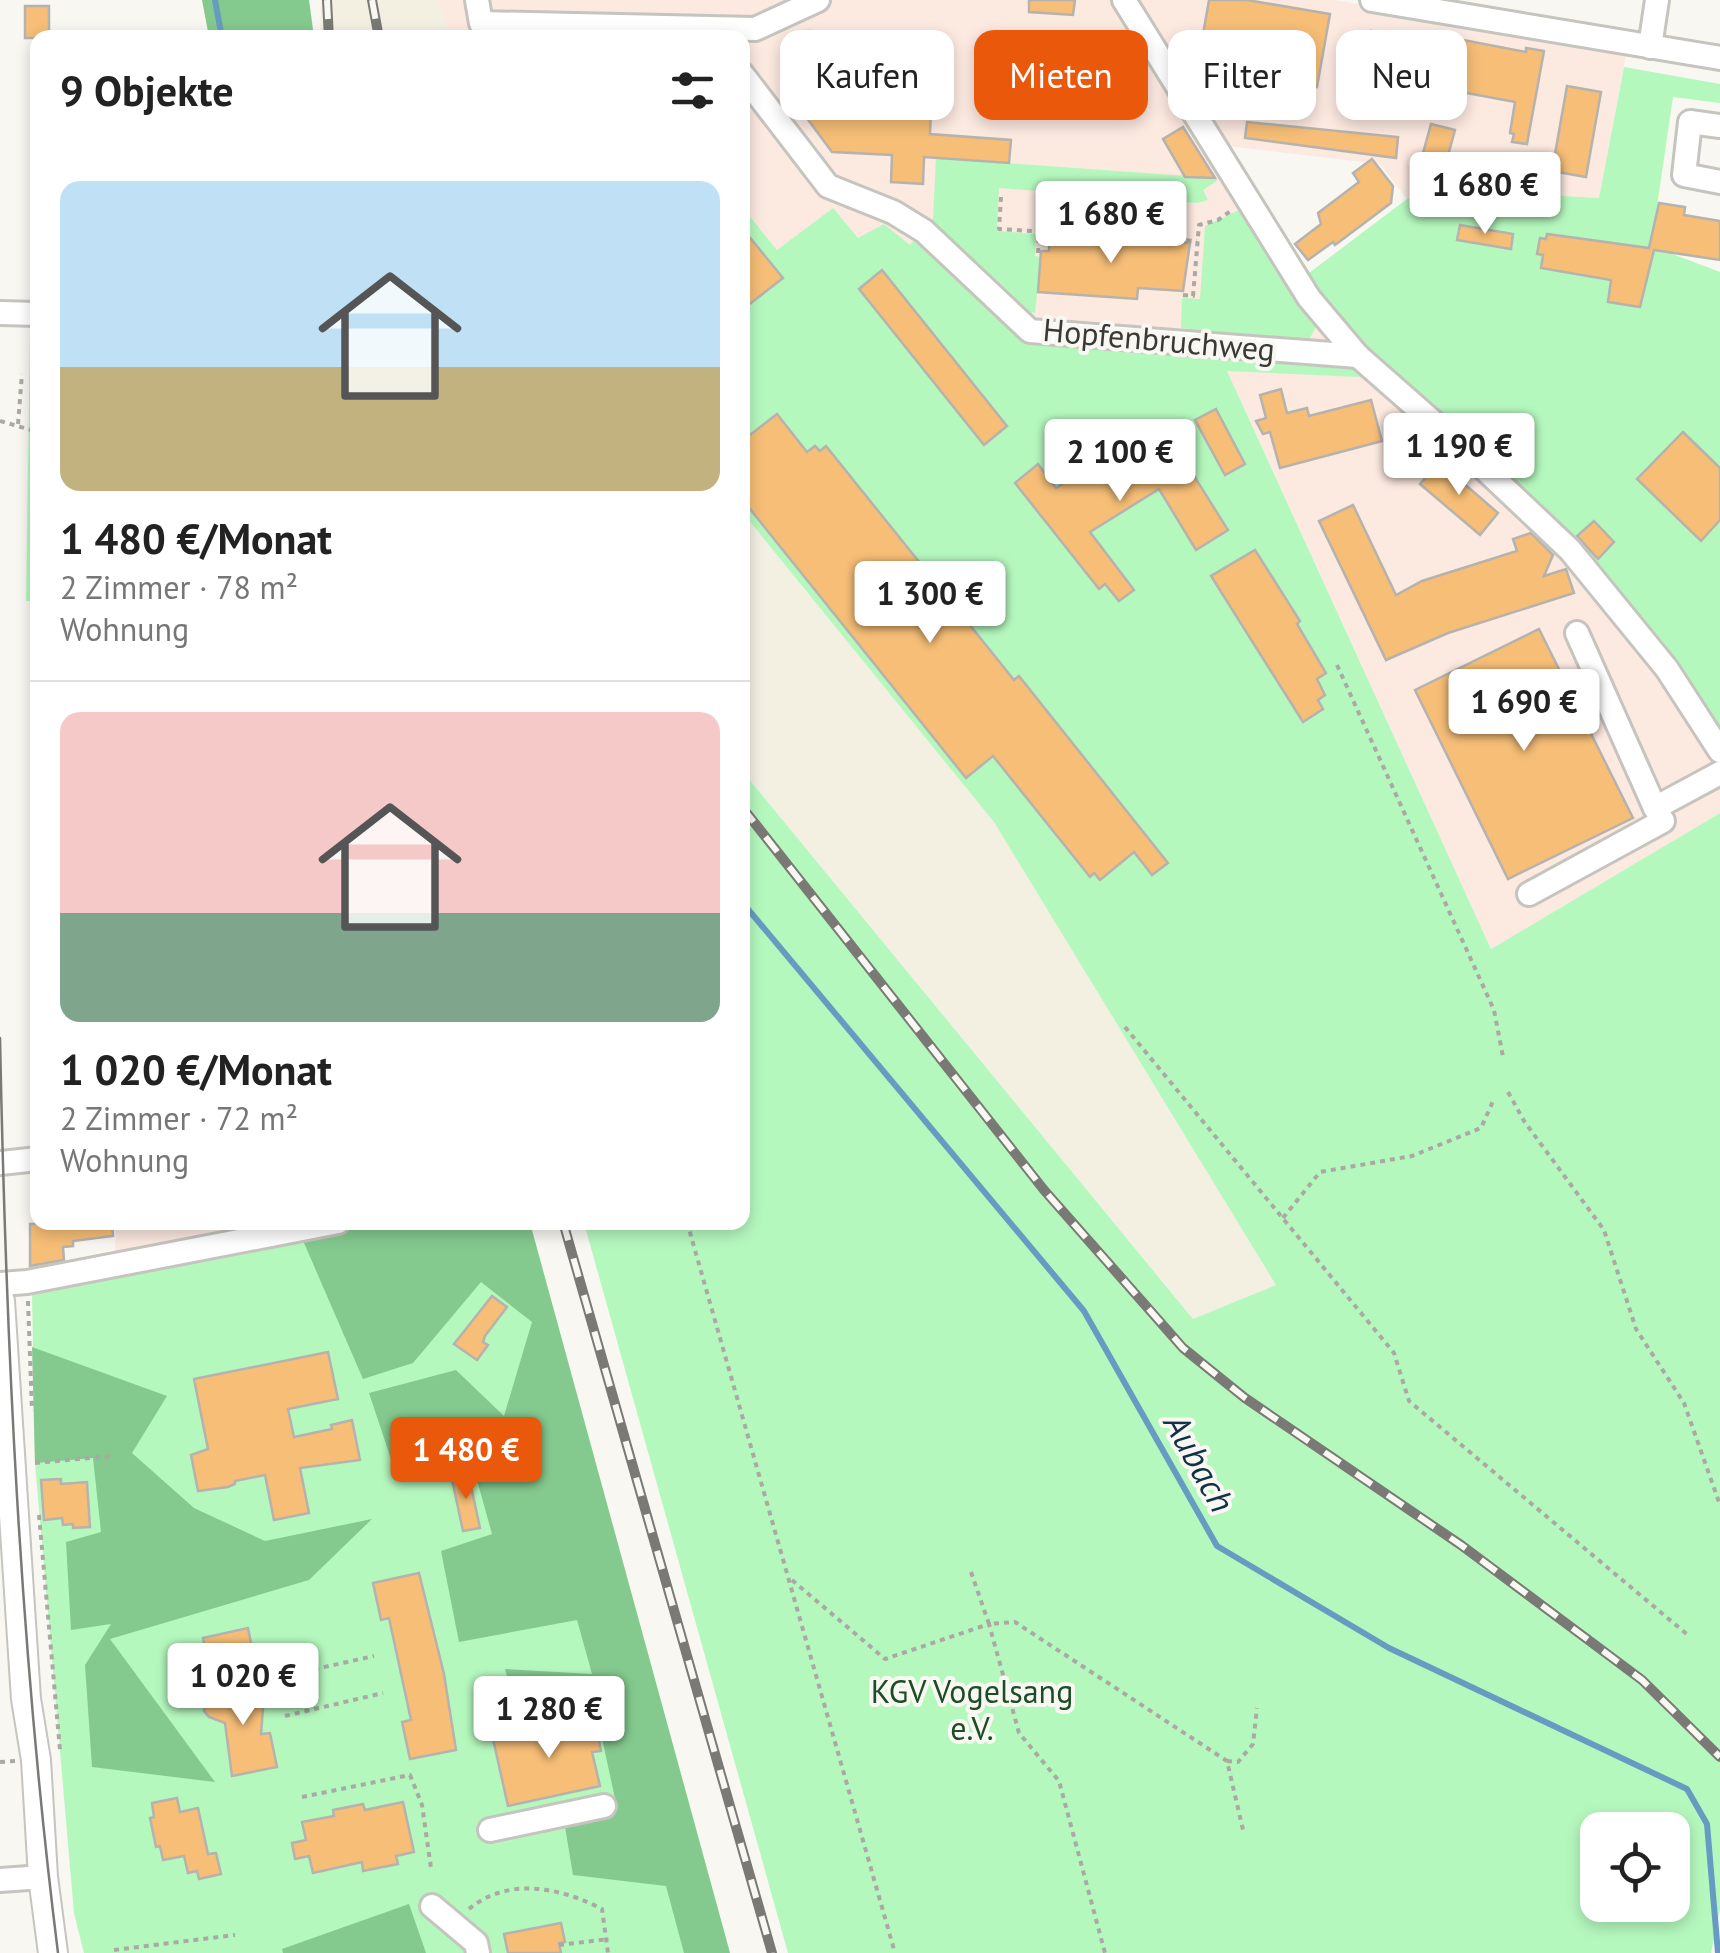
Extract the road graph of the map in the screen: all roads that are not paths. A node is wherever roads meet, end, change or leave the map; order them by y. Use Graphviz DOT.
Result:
graph roads {
  1 [pos="818,0"];
  2 [pos="1124,0"];
  3 [pos="1372,0"];
  4 [pos="1657,0"];
  5 [pos="479,12"];
  6 [pos="670,30"];
  7 [pos="746,30"];
  8 [pos="1650,47"];
  9 [pos="1720,58"];
  10 [pos="750,84"];
  11 [pos="1720,126"];
  12 [pos="1720,182"];
  13 [pos="0,313"];
  14 [pos="30,314"];
  15 [pos="1358,356"];
  16 [pos="1577,633"];
  17 [pos="1720,751"];
  18 [pos="1720,773"];
  19 [pos="1656,808"];
  20 [pos="1529,894"];
  21 [pos="30,1160"];
  22 [pos="0,1163"];
  23 [pos="297,1230"];
  24 [pos="0,1284"];
  25 [pos="0,1301"];
  26 [pos="0,1328"];
  27 [pos="15,1468"];
  28 [pos="604,1806"];
  29 [pos="490,1830"];
  30 [pos="43,1877"];
  31 [pos="0,1880"];
  32 [pos="432,1906"];
  33 [pos="53,1953"];
  34 [pos="478,1953"];
  1 -- 7 [label="street"];
  2 -- 15 [label="street, Hopfenbruchweg"];
  3 -- 8 [label="street"];
  4 -- 8 [label="street"];
  5 -- 6 [label="street"];
  8 -- 9 [label="street"];
  10 -- 15 [label="street, Hopfenbruchweg"];
  11 -- 12 [label="street"];
  13 -- 14 [label="street"];
  15 -- 17 [label="street, Hopfenbruchweg"];
  16 -- 19 [label="street"];
  18 -- 19 [label="street"];
  19 -- 20 [label="street"];
  21 -- 22 [label="street"];
  23 -- 24 [label="street"];
  25 -- 26 [label="main road"];
  26 -- 27 [label="main road"];
  27 -- 30 [label="main road"];
  28 -- 29 [label="street"];
  30 -- 31 [label="street"];
  30 -- 33 [label="main road"];
  32 -- 34 [label="street"];
}
